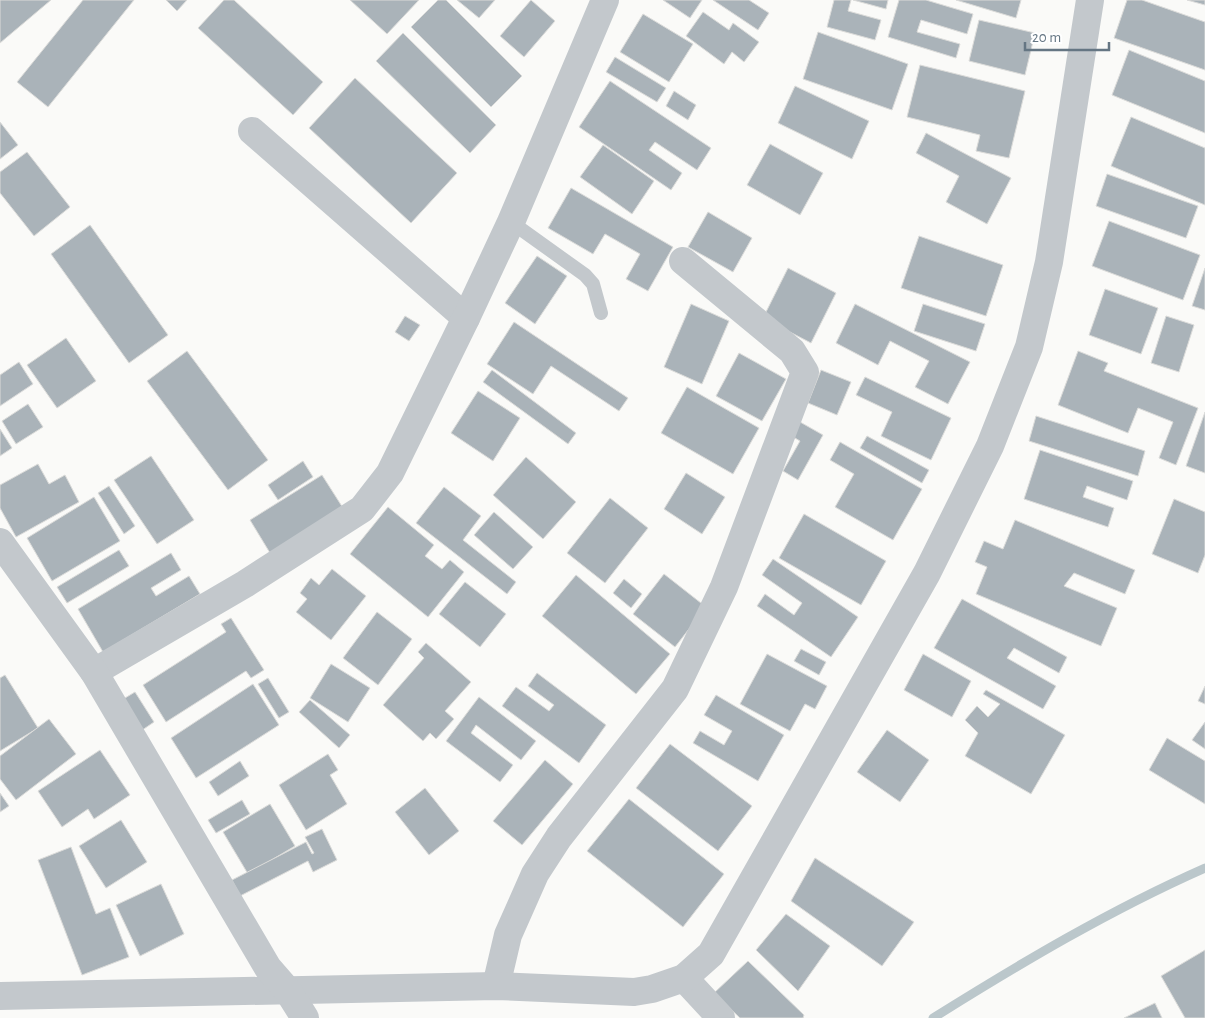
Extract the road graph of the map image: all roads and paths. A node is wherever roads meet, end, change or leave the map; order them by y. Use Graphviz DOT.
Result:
graph roads {
  1 [pos="605,0"];
  2 [pos="1090,0"];
  3 [pos="252,131"];
  4 [pos="511,222"];
  5 [pos="683,261"];
  6 [pos="601,312"];
  7 [pos="466,318"];
  8 [pos="0,542"];
  9 [pos="94,672"];
  10 [pos="684,978"];
  11 [pos="496,986"];
  12 [pos="288,991"];
  13 [pos="0,996"];
  14 [pos="305,1018"];
  15 [pos="721,1018"];
  1 -- 4 [label="street"];
  2 -- 10 [label="street"];
  3 -- 7 [label="street"];
  4 -- 6 [label="lane"];
  4 -- 7 [label="street"];
  5 -- 11 [label="street"];
  7 -- 9 [label="street"];
  8 -- 9 [label="street"];
  9 -- 12 [label="street"];
  10 -- 11 [label="street"];
  10 -- 15 [label="street"];
  11 -- 12 [label="street"];
  12 -- 13 [label="street"];
  12 -- 14 [label="street"];
}
